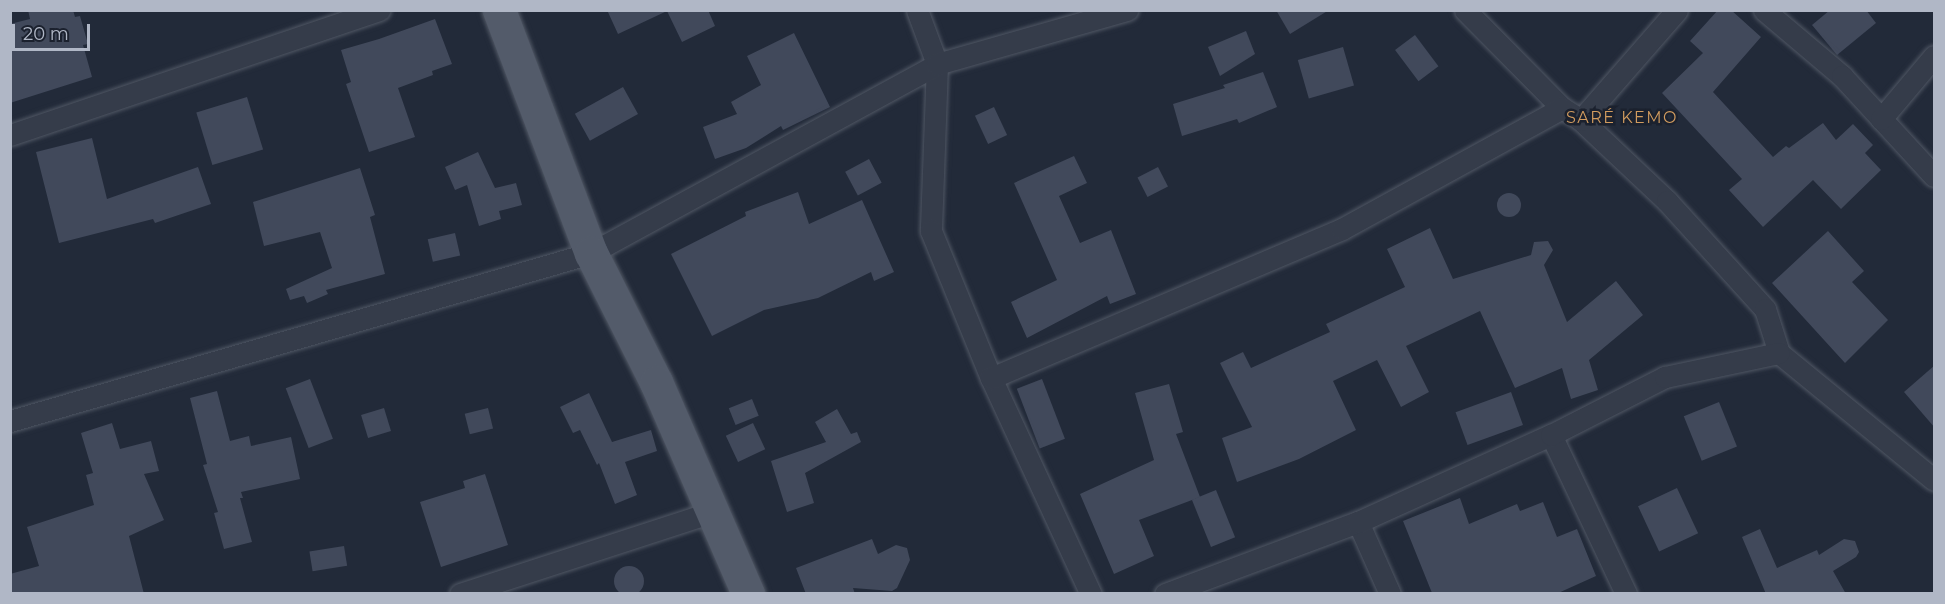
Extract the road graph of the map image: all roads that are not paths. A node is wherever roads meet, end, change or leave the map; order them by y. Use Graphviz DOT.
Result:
graph roads {
  1 [pos="379,10"];
  2 [pos="499,10"];
  3 [pos="917,10"];
  4 [pos="1127,10"];
  5 [pos="1466,10"];
  6 [pos="1677,10"];
  7 [pos="1764,10"];
  8 [pos="1935,56"];
  9 [pos="937,64"];
  10 [pos="1562,108"];
  11 [pos="1881,119"];
  12 [pos="1581,120"];
  13 [pos="10,135"];
  14 [pos="1935,176"];
  15 [pos="591,253"];
  16 [pos="1779,353"];
  17 [pos="991,378"];
  18 [pos="10,421"];
  19 [pos="1551,435"];
  20 [pos="1935,480"];
  21 [pos="713,512"];
  22 [pos="1358,522"];
  23 [pos="460,594"];
  24 [pos="748,594"];
  25 [pos="1091,594"];
  26 [pos="1164,594"];
  27 [pos="1389,594"];
  28 [pos="1626,594"];
  1 -- 13 [label="street"];
  2 -- 15 [label="main road"];
  3 -- 9 [label="street"];
  4 -- 9 [label="street"];
  5 -- 10 [label="street"];
  6 -- 12 [label="street"];
  7 -- 11 [label="street"];
  8 -- 11 [label="street"];
  9 -- 15 [label="street"];
  9 -- 17 [label="street"];
  10 -- 12 [label="street"];
  10 -- 17 [label="street"];
  11 -- 14 [label="street"];
  12 -- 16 [label="street"];
  15 -- 18 [label="street"];
  15 -- 21 [label="main road"];
  16 -- 19 [label="street"];
  16 -- 20 [label="street"];
  17 -- 25 [label="street"];
  19 -- 22 [label="street"];
  19 -- 28 [label="street"];
  21 -- 23 [label="street"];
  21 -- 24 [label="main road"];
  22 -- 26 [label="street"];
  22 -- 27 [label="street"];
}
